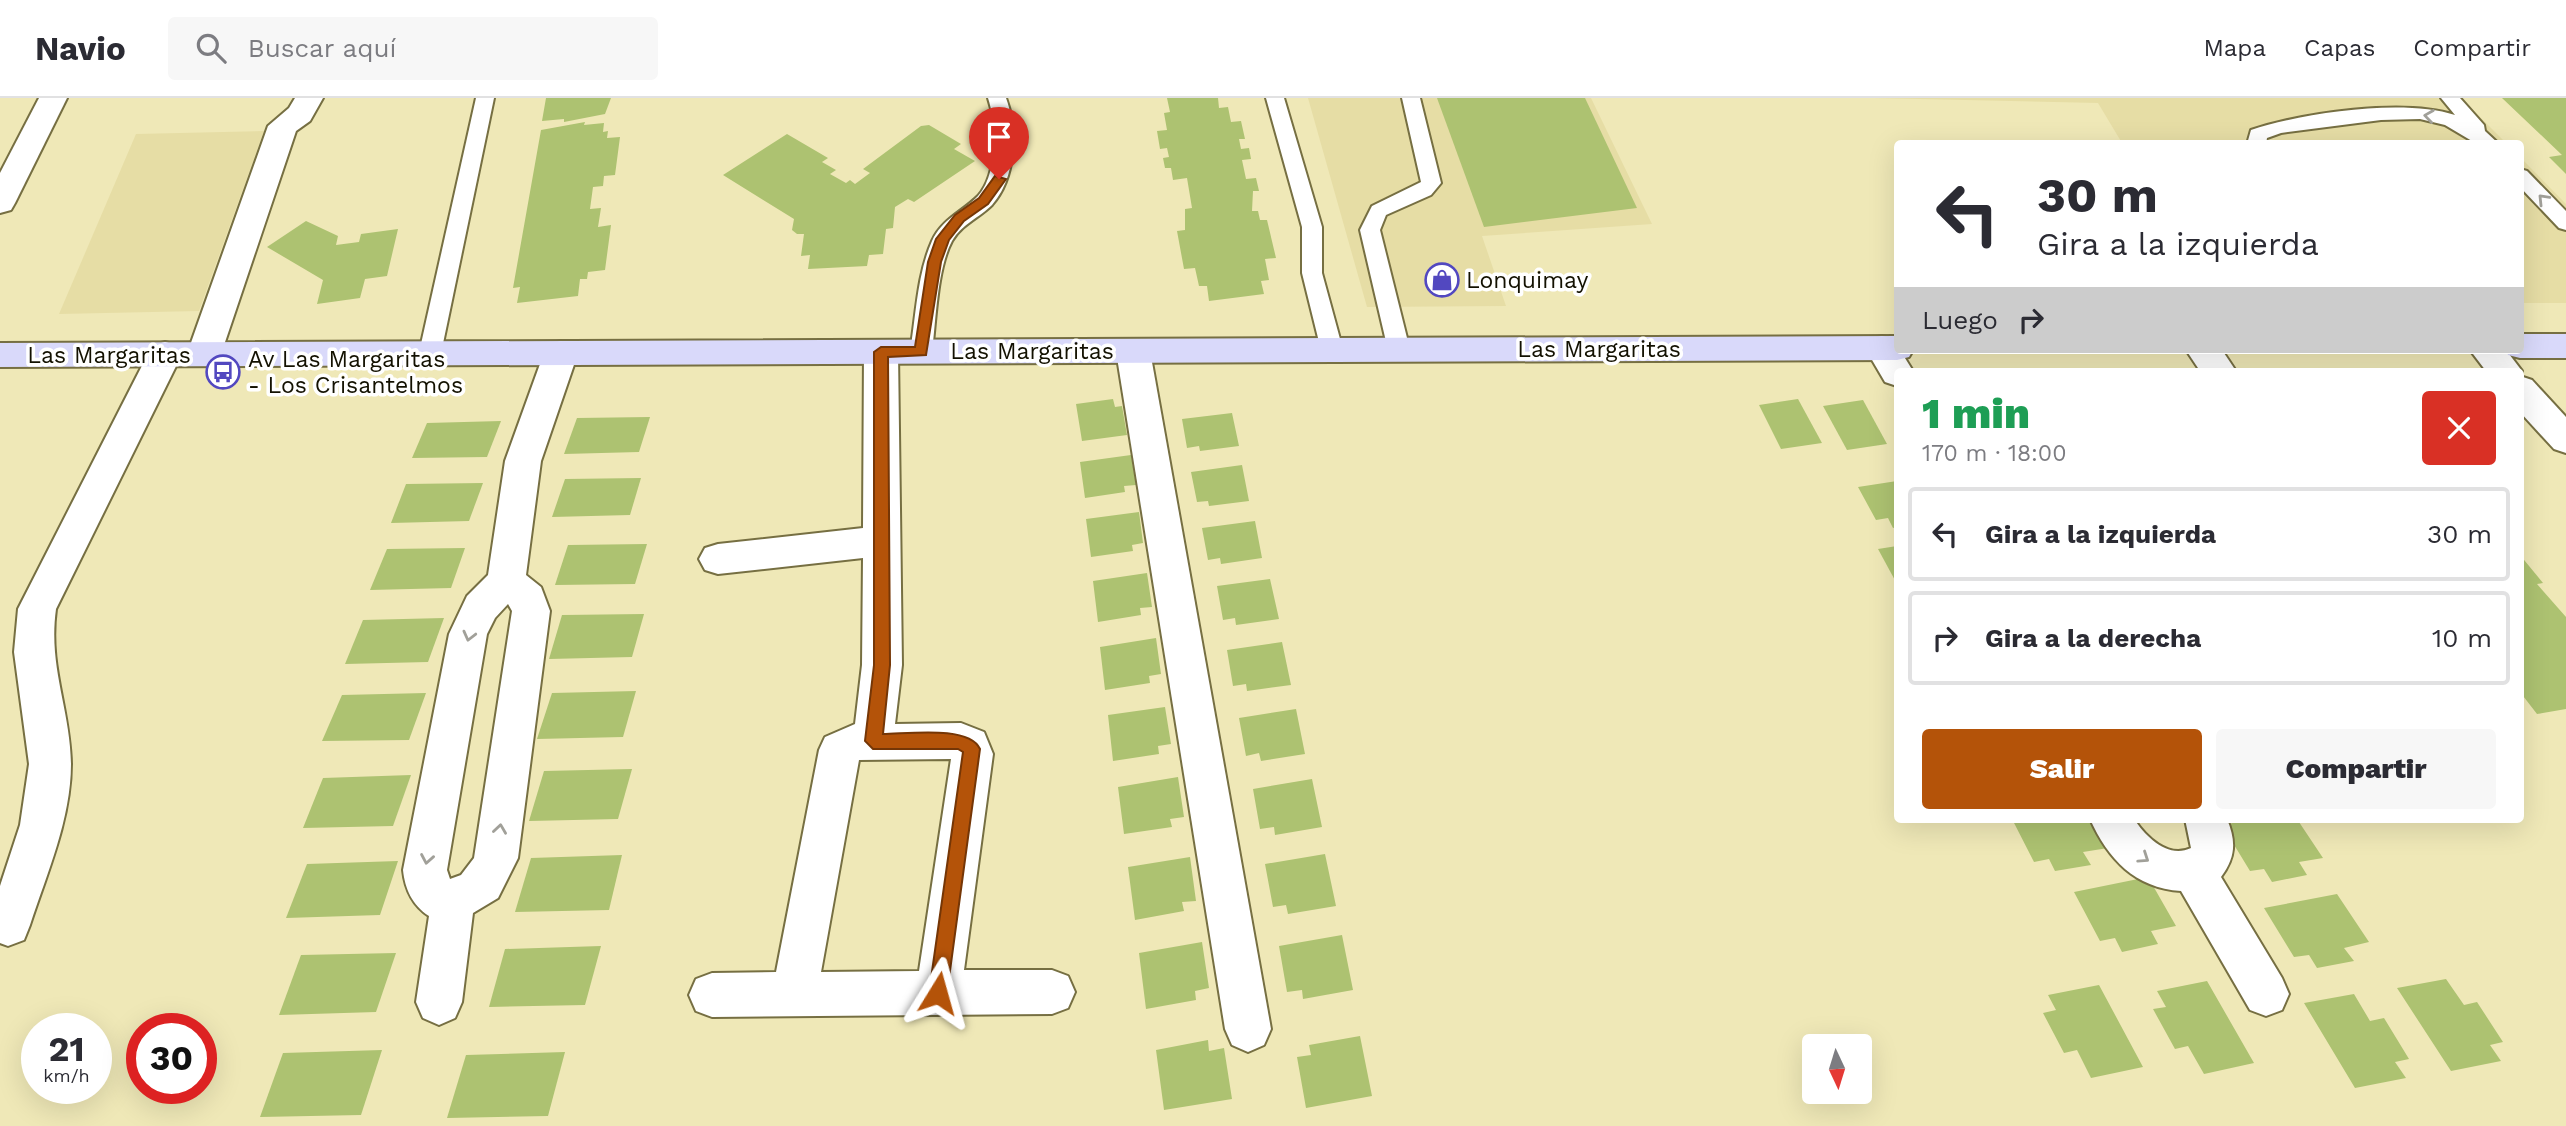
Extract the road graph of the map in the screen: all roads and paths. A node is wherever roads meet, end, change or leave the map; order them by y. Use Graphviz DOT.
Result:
graph roads {
  1 [pos="53,98"];
  2 [pos="309,98"];
  3 [pos="485,98"];
  4 [pos="997,98"];
  5 [pos="1275,98"];
  6 [pos="1411,98"];
  7 [pos="2450,98"];
  8 [pos="278,112"];
  9 [pos="2257,140"];
  10 [pos="2486,140"];
  11 [pos="2487,140"];
  12 [pos="2524,179"];
  13 [pos="0,203"];
  14 [pos="2566,223"];
  15 [pos="2524,346"];
  16 [pos="2566,346"];
  17 [pos="1332,350"];
  18 [pos="1399,350"];
  19 [pos="1133,351"];
  20 [pos="881,352"];
  21 [pos="921,352"];
  22 [pos="430,353"];
  23 [pos="561,353"];
  24 [pos="165,354"];
  25 [pos="204,354"];
  26 [pos="2206,354"];
  27 [pos="2490,354"];
  28 [pos="0,355"];
  29 [pos="1892,356"];
  30 [pos="2217,368"];
  31 [pos="2502,368"];
  32 [pos="2524,393"];
  33 [pos="2566,440"];
  34 [pos="881,541"];
  35 [pos="718,559"];
  36 [pos="506,581"];
  37 [pos="873,741"];
  38 [pos="2114,823"];
  39 [pos="2208,823"];
  40 [pos="2193,870"];
  41 [pos="453,900"];
  42 [pos="8,925"];
  43 [pos="1052,992"];
  44 [pos="938,993"];
  45 [pos="794,994"];
  46 [pos="2266,994"];
  47 [pos="712,995"];
  48 [pos="439,1002"];
  49 [pos="1248,1029"];
  1 -- 13 [label="street"];
  2 -- 8 [label="street"];
  3 -- 22 [label="lane"];
  4 -- 21 [label="lane"];
  5 -- 17 [label="lane"];
  6 -- 18 [label="lane"];
  7 -- 11 [label="lane"];
  8 -- 25 [label="street"];
  10 -- 9 [label="lane, one-way"];
  14 -- 12 [label="lane, one-way"];
  15 -- 16 [label="street"];
  17 -- 18 [label="street, Las Margaritas"];
  17 -- 19 [label="street, Las Margaritas"];
  18 -- 29 [label="street, Las Margaritas"];
  19 -- 21 [label="street, Las Margaritas"];
  19 -- 49 [label="street"];
  20 -- 21 [label="street, Las Margaritas"];
  20 -- 23 [label="street, Las Margaritas"];
  20 -- 34 [label="street"];
  22 -- 23 [label="street, Las Margaritas"];
  22 -- 25 [label="street, Las Margaritas"];
  23 -- 36 [label="street"];
  24 -- 25 [label="street, Las Margaritas"];
  24 -- 28 [label="street, Las Margaritas"];
  24 -- 42 [label="street"];
  26 -- 30 [label="street"];
  27 -- 31 [label="street"];
  32 -- 33 [label="street"];
  34 -- 35 [label="street"];
  34 -- 37 [label="street"];
  41 -- 36 [label="street, one-way"];
  36 -- 41 [label="street, one-way"];
  37 -- 44 [label="street"];
  37 -- 45 [label="street"];
  38 -- 40 [label="street, one-way"];
  39 -- 40 [label="street"];
  40 -- 46 [label="street"];
  41 -- 48 [label="street"];
  43 -- 44 [label="street"];
  44 -- 45 [label="street"];
  45 -- 47 [label="street"];
}
